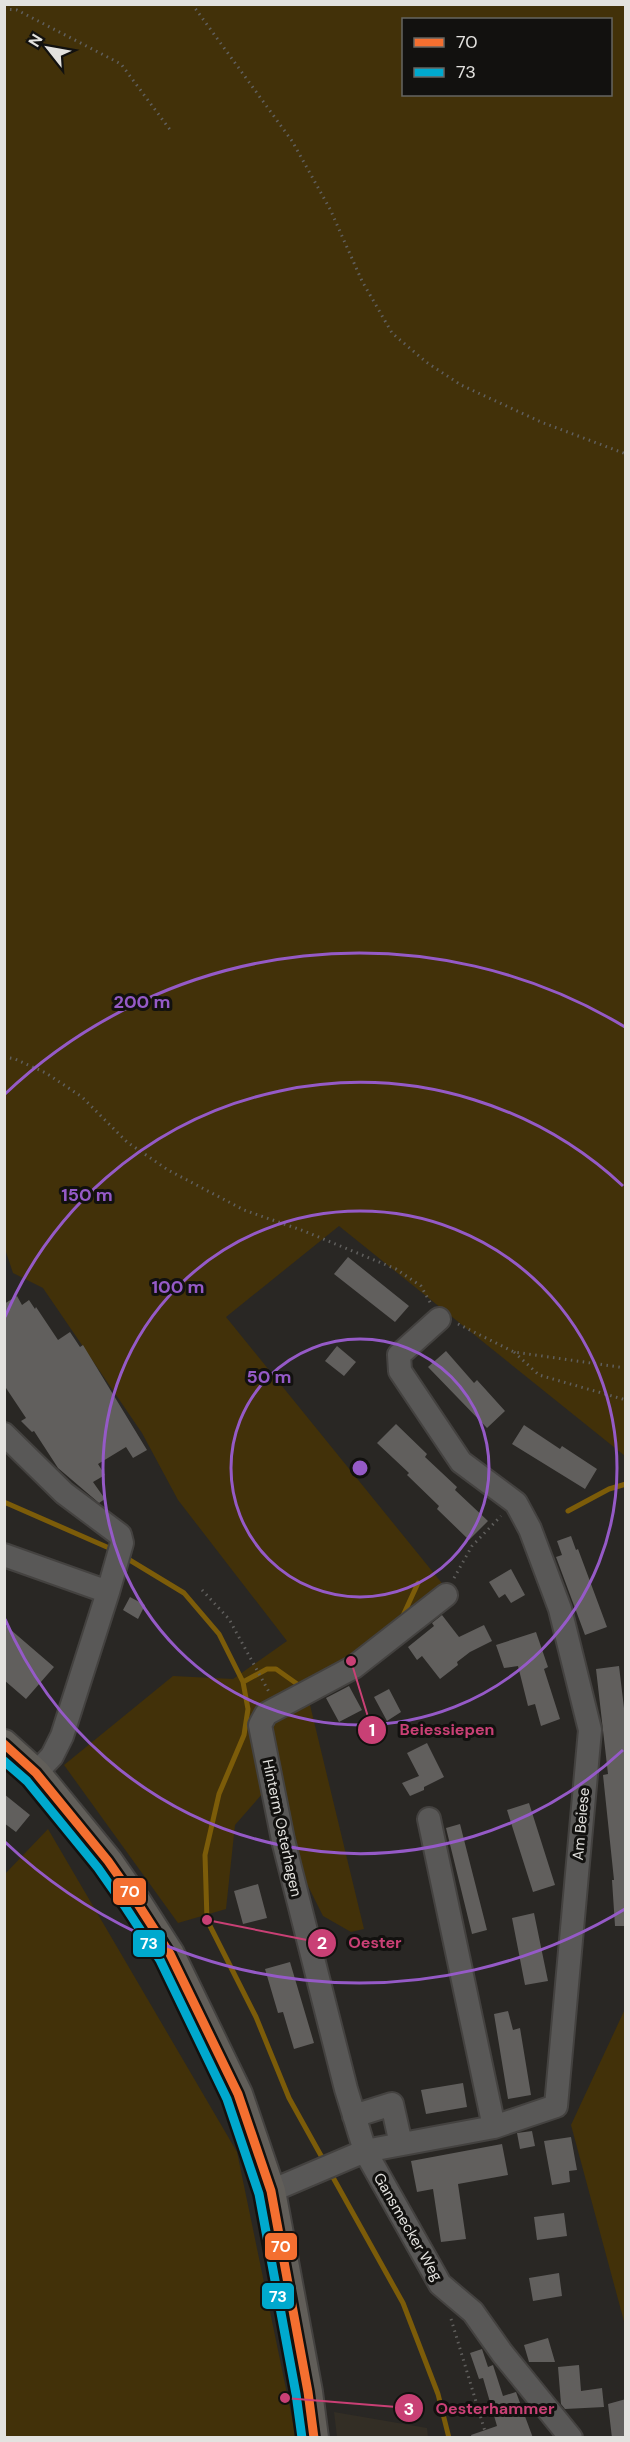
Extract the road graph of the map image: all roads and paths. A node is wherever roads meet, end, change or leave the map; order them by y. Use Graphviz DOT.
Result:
graph roads {
  1 [pos="192,4"];
  2 [pos="4,9"];
  3 [pos="171,131"];
  4 [pos="626,454"];
  5 [pos="4,1057"];
  6 [pos="439,1319"];
  7 [pos="514,1352"];
  8 [pos="626,1368"];
  9 [pos="626,1400"];
  10 [pos="4,1434"];
  11 [pos="516,1503"];
  12 [pos="4,1556"];
  13 [pos="202,1590"];
  14 [pos="108,1592"];
  15 [pos="446,1595"];
  16 [pos="263,1680"];
  17 [pos="4,1744"];
  18 [pos="36,1773"];
  19 [pos="429,1820"];
  20 [pos="354,2116"];
  21 [pos="494,2127"];
  22 [pos="401,2144"];
  23 [pos="358,2154"];
  24 [pos="271,2191"];
  25 [pos="450,2317"];
  26 [pos="314,2438"];
  27 [pos="487,2438"];
  28 [pos="571,2438"];
  1 -- 4 [label="path"];
  2 -- 3 [label="path"];
  5 -- 6 [label="path"];
  6 -- 7 [label="path"];
  6 -- 11 [label="street, Am Beiese"];
  7 -- 8 [label="path"];
  7 -- 9 [label="path"];
  10 -- 14 [label="street"];
  11 -- 15 [label="path"];
  11 -- 21 [label="street, Am Beiese"];
  12 -- 14 [label="street"];
  13 -- 16 [label="path"];
  14 -- 18 [label="street"];
  15 -- 20 [label="street, Hinterm Osterhagen"];
  17 -- 18 [label="main road"];
  18 -- 24 [label="main road"];
  19 -- 21 [label="street"];
  20 -- 22 [label="street"];
  20 -- 23 [label="street, Hinterm Osterhagen"];
  21 -- 22 [label="street, Am Beiese"];
  22 -- 23 [label="street, Am Beiese"];
  23 -- 24 [label="street, Am Beiese"];
  23 -- 28 [label="street, Gansmecker Weg"];
  24 -- 26 [label="main road"];
  25 -- 27 [label="path"];
}
